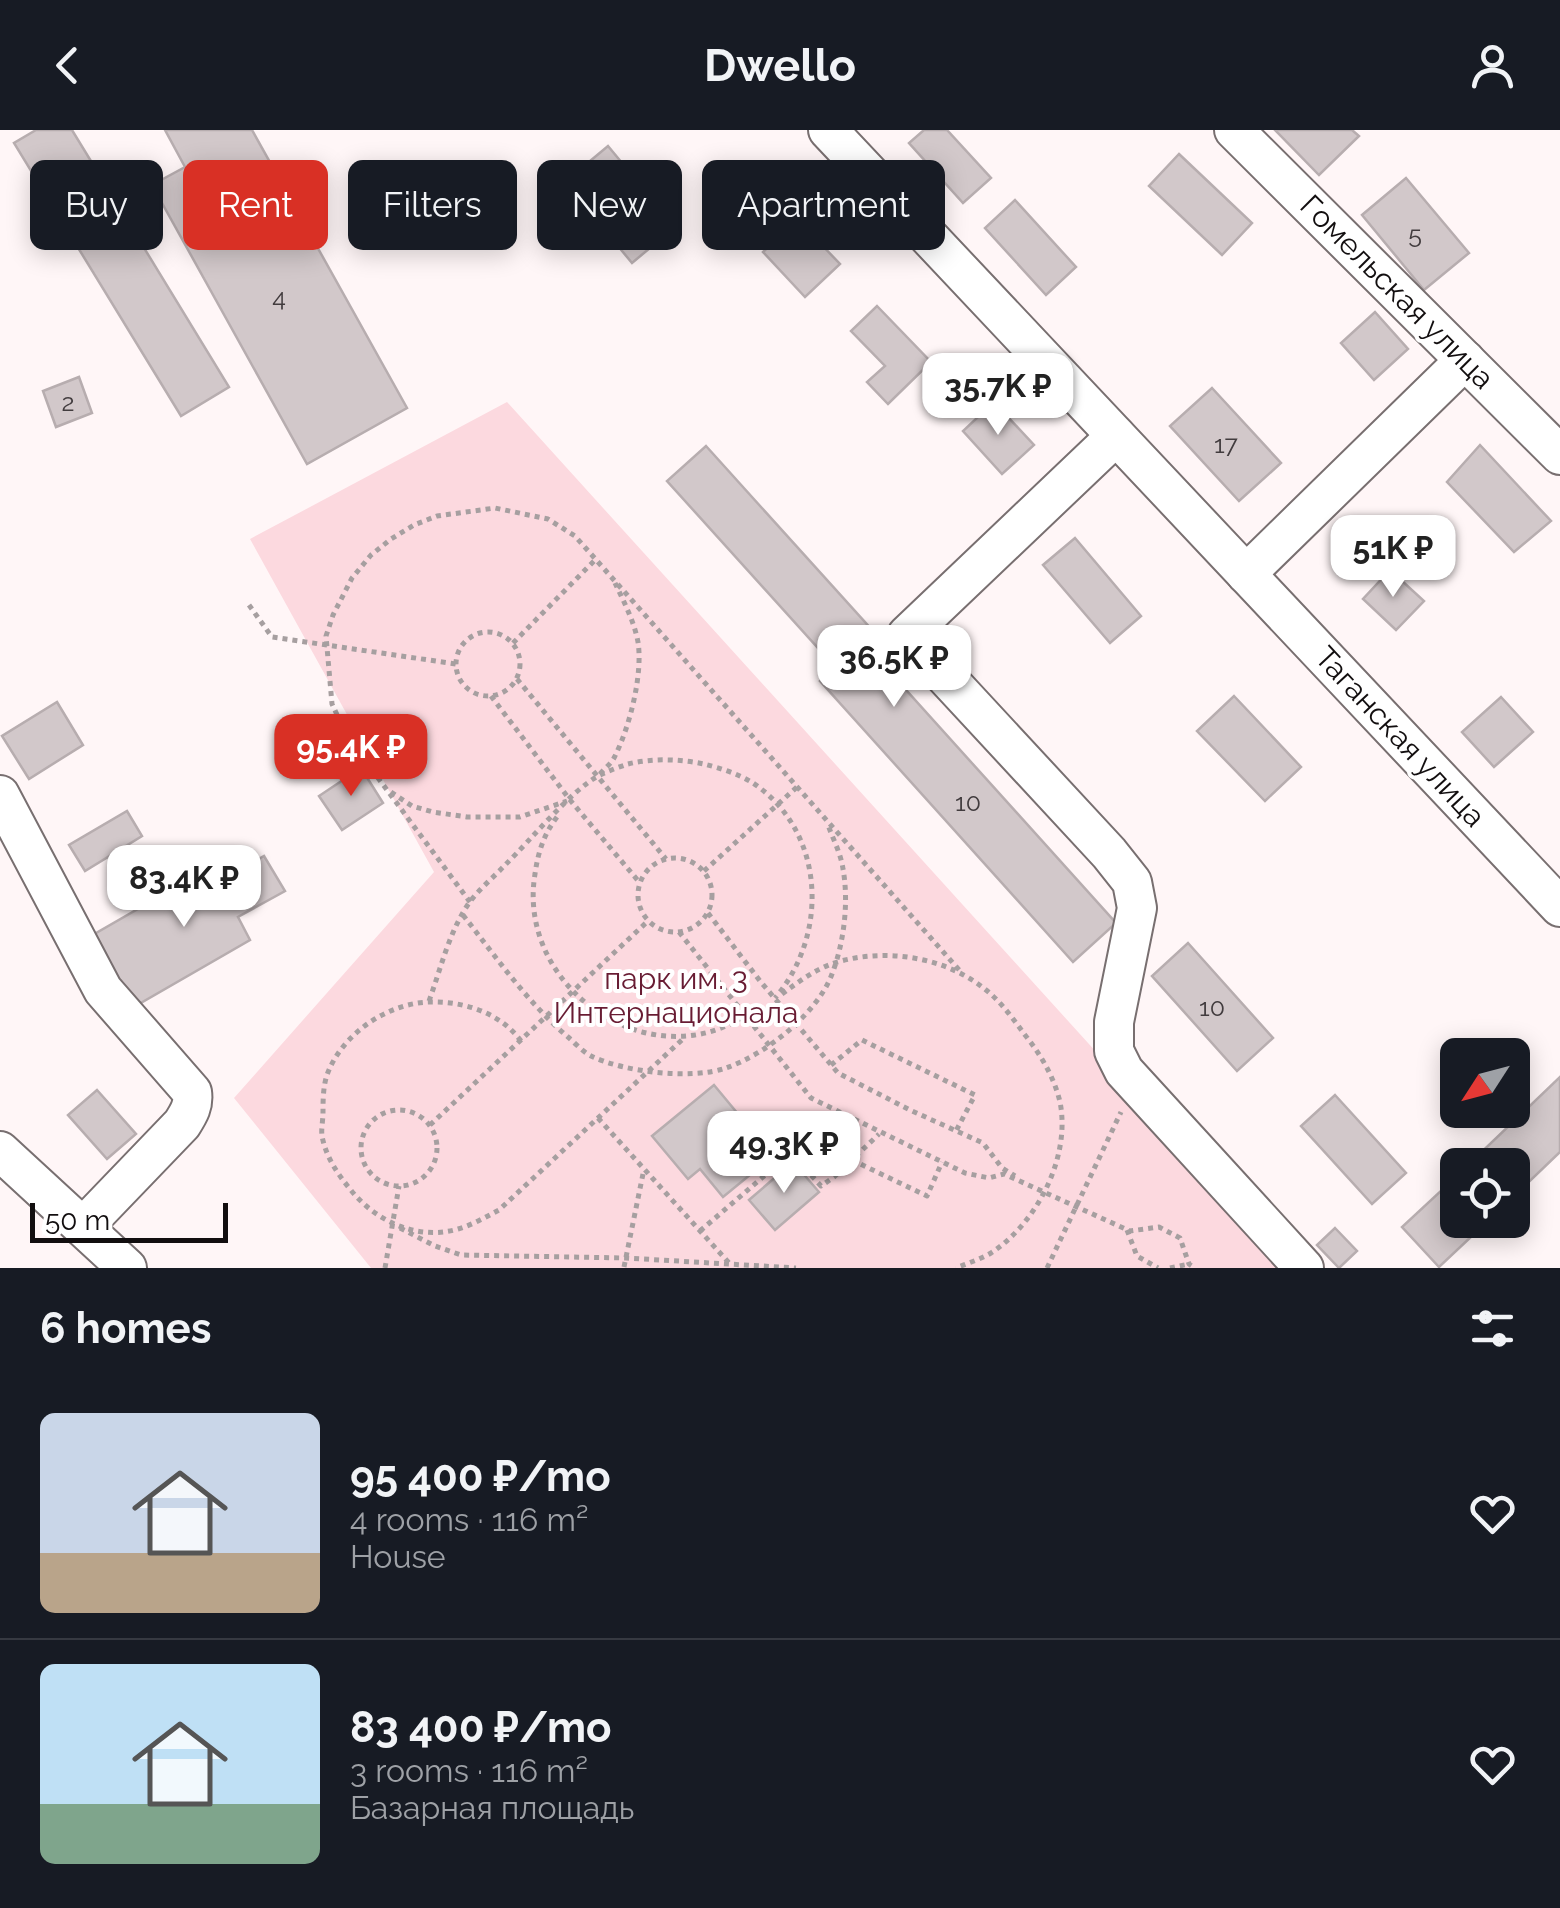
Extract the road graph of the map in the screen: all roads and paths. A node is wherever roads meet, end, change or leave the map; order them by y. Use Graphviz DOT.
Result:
graph roads {
  1 [pos="828,130"];
  2 [pos="1234,130"];
  3 [pos="1464,360"];
  4 [pos="1116,436"];
  5 [pos="1560,455"];
  6 [pos="596,559"];
  7 [pos="1246,574"];
  8 [pos="612,577"];
  9 [pos="248,605"];
  10 [pos="513,643"];
  11 [pos="326,644"];
  12 [pos="456,664"];
  13 [pos="517,679"];
  14 [pos="491,696"];
  15 [pos="598,776"];
  16 [pos="797,787"];
  17 [pos="387,790"];
  18 [pos="0,795"];
  19 [pos="570,800"];
  20 [pos="778,804"];
  21 [pos="826,820"];
  22 [pos="666,859"];
  23 [pos="704,871"];
  24 [pos="640,882"];
  25 [pos="470,902"];
  26 [pos="1560,908"];
  27 [pos="708,913"];
  28 [pos="463,916"];
  29 [pos="648,921"];
  30 [pos="680,932"];
  31 [pos="836,962"];
  32 [pos="961,972"];
  33 [pos="573,993"];
  34 [pos="775,998"];
  35 [pos="429,1001"];
  36 [pos="746,1015"];
  37 [pos="546,1018"];
  38 [pos="797,1024"];
  39 [pos="685,1037"];
  40 [pos="521,1041"];
  41 [pos="769,1044"];
  42 [pos="830,1065"];
  43 [pos="648,1071"];
  44 [pos="1135,1082"];
  45 [pos="598,1118"];
  46 [pos="430,1125"];
  47 [pos="956,1131"];
  48 [pos="880,1133"];
  49 [pos="0,1150"];
  50 [pos="852,1160"];
  51 [pos="942,1162"];
  52 [pos="644,1169"];
  53 [pos="1026,1183"];
  54 [pos="400,1186"];
  55 [pos="1046,1192"];
  56 [pos="1076,1206"];
  57 [pos="393,1225"];
  58 [pos="83,1228"];
  59 [pos="1127,1230"];
  60 [pos="700,1231"];
  61 [pos="626,1258"];
  62 [pos="730,1264"];
  63 [pos="1192,1266"];
  64 [pos="624,1267"];
  65 [pos="126,1268"];
  66 [pos="386,1268"];
  67 [pos="796,1268"];
  68 [pos="956,1268"];
  69 [pos="1046,1268"];
  70 [pos="1158,1268"];
  71 [pos="1170,1268"];
  72 [pos="1304,1268"];
  1 -- 4 [label="street, Таганская улица"];
  2 -- 3 [label="street, Гомельская улица"];
  3 -- 5 [label="street, Гомельская улица"];
  3 -- 7 [label="street"];
  4 -- 7 [label="street, Таганская улица"];
  4 -- 44 [label="street"];
  6 -- 8 [label="path"];
  6 -- 10 [label="path"];
  6 -- 11 [label="path"];
  7 -- 26 [label="street, Таганская улица"];
  8 -- 15 [label="path"];
  8 -- 16 [label="path"];
  9 -- 11 [label="path"];
  10 -- 12 [label="path"];
  10 -- 13 [label="path"];
  11 -- 12 [label="path"];
  11 -- 17 [label="path"];
  12 -- 14 [label="path"];
  13 -- 14 [label="path"];
  13 -- 15 [label="path"];
  14 -- 19 [label="path"];
  15 -- 19 [label="path"];
  15 -- 20 [label="path"];
  15 -- 22 [label="path"];
  16 -- 20 [label="path"];
  16 -- 21 [label="path"];
  17 -- 19 [label="path"];
  17 -- 25 [label="path"];
  18 -- 58 [label="street"];
  19 -- 24 [label="path"];
  19 -- 25 [label="path"];
  19 -- 33 [label="path"];
  20 -- 23 [label="path"];
  20 -- 34 [label="path"];
  21 -- 31 [label="path"];
  21 -- 32 [label="path"];
  22 -- 23 [label="path"];
  22 -- 24 [label="path"];
  23 -- 27 [label="path"];
  24 -- 29 [label="path"];
  25 -- 28 [label="path"];
  27 -- 30 [label="path"];
  27 -- 34 [label="path"];
  28 -- 35 [label="path"];
  28 -- 37 [label="path"];
  29 -- 30 [label="path"];
  29 -- 33 [label="path"];
  30 -- 36 [label="path"];
  31 -- 32 [label="path"];
  31 -- 34 [label="path"];
  31 -- 38 [label="path"];
  32 -- 55 [label="path"];
  33 -- 37 [label="path"];
  33 -- 39 [label="path"];
  34 -- 38 [label="path"];
  35 -- 40 [label="path"];
  35 -- 57 [label="path"];
  36 -- 39 [label="path"];
  36 -- 41 [label="path"];
  37 -- 40 [label="path"];
  37 -- 43 [label="path"];
  38 -- 41 [label="path"];
  38 -- 42 [label="path"];
  39 -- 43 [label="path"];
  40 -- 46 [label="path"];
  41 -- 43 [label="path"];
  41 -- 48 [label="path"];
  42 -- 47 [label="path"];
  42 -- 47 [label="path"];
  43 -- 45 [label="path"];
  44 -- 56 [label="path"];
  44 -- 72 [label="street"];
  45 -- 52 [label="path"];
  45 -- 57 [label="path"];
  46 -- 54 [label="path"];
  46 -- 54 [label="path"];
  47 -- 53 [label="path"];
  48 -- 50 [label="path"];
  48 -- 51 [label="path"];
  49 -- 58 [label="street"];
  50 -- 51 [label="path"];
  50 -- 60 [label="path"];
  51 -- 53 [label="path"];
  52 -- 60 [label="path"];
  52 -- 61 [label="path"];
  53 -- 55 [label="path"];
  54 -- 57 [label="path"];
  55 -- 56 [label="path"];
  55 -- 68 [label="path"];
  56 -- 59 [label="path"];
  56 -- 69 [label="path"];
  57 -- 61 [label="path"];
  57 -- 66 [label="path"];
  58 -- 65 [label="street"];
  59 -- 63 [label="path"];
  59 -- 70 [label="path"];
  60 -- 62 [label="path"];
  61 -- 62 [label="path"];
  61 -- 64 [label="path"];
  62 -- 67 [label="path"];
  63 -- 71 [label="path"];
}
